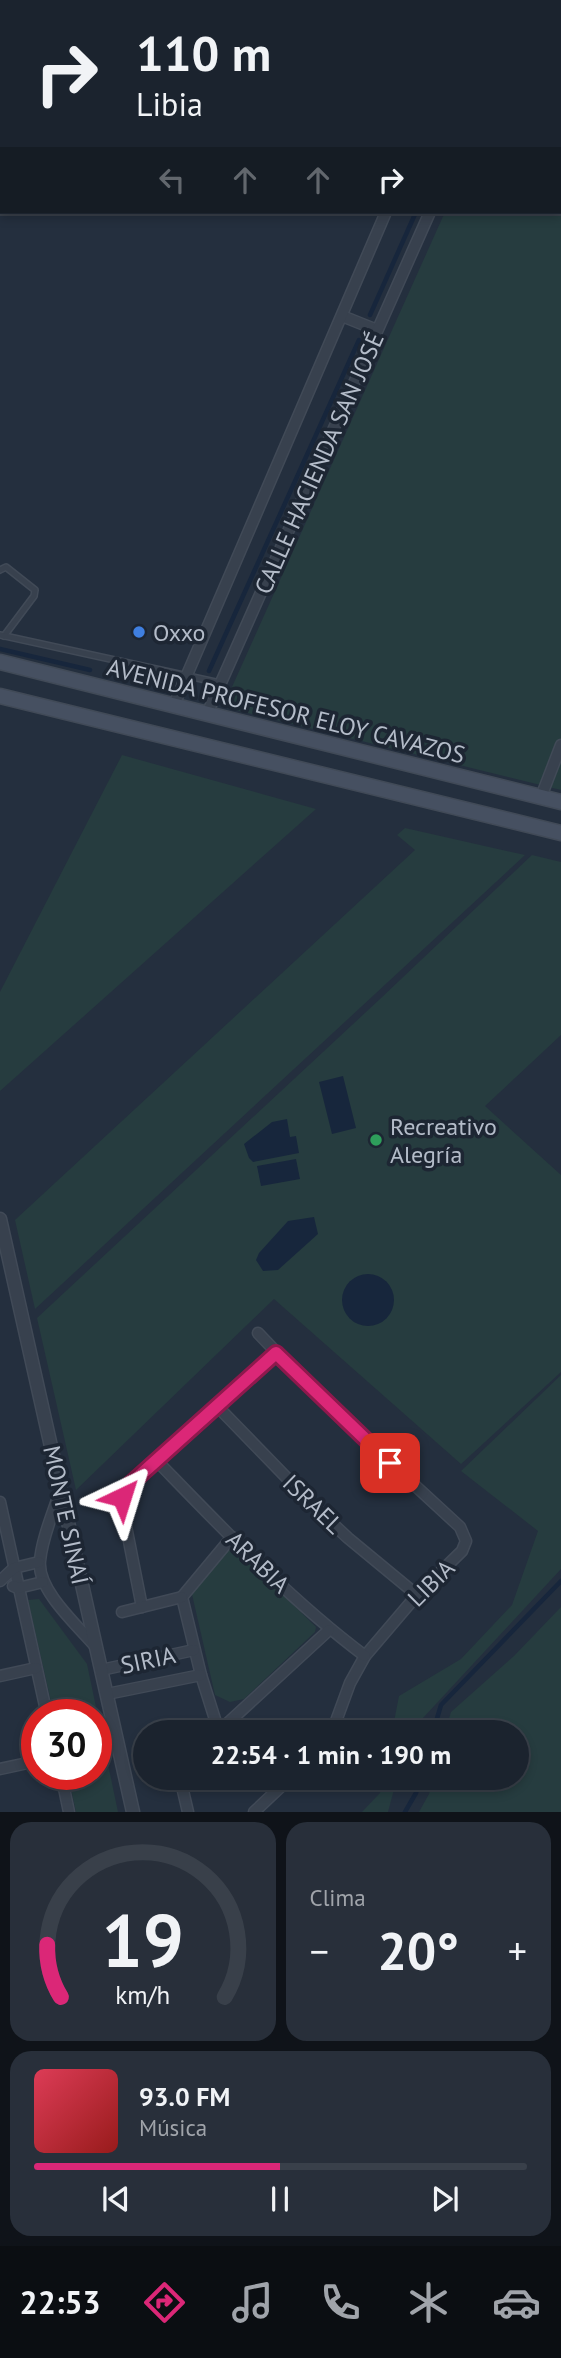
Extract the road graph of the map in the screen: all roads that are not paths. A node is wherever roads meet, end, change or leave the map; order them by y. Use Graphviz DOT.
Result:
graph roads {
  1 [pos="385,214"];
  2 [pos="429,214"];
  3 [pos="342,316"];
  4 [pos="377,330"];
  5 [pos="0,570"];
  6 [pos="2,635"];
  7 [pos="0,663"];
  8 [pos="187,676"];
  9 [pos="220,683"];
  10 [pos="0,696"];
  11 [pos="174,705"];
  12 [pos="207,714"];
  13 [pos="561,745"];
  14 [pos="541,797"];
  15 [pos="561,802"];
  16 [pos="561,834"];
  17 [pos="0,1219"];
  18 [pos="258,1334"];
  19 [pos="276,1353"];
  20 [pos="216,1405"];
  21 [pos="158,1461"];
  22 [pos="61,1488"];
  23 [pos="0,1502"];
  24 [pos="232,1537"];
  25 [pos="39,1562"];
  26 [pos="14,1568"];
  27 [pos="0,1581"];
  28 [pos="43,1583"];
  29 [pos="18,1588"];
  30 [pos="417,1595"];
  31 [pos="182,1597"];
  32 [pos="142,1607"];
  33 [pos="122,1612"];
  34 [pos="329,1629"];
  35 [pos="95,1646"];
  36 [pos="194,1650"];
  37 [pos="365,1656"];
  38 [pos="36,1668"];
  39 [pos="101,1670"];
  40 [pos="201,1675"];
  41 [pos="0,1676"];
  42 [pos="107,1694"];
  43 [pos="43,1699"];
  44 [pos="214,1720"];
  45 [pos="231,1720"];
  46 [pos="337,1720"];
  47 [pos="21,1764"];
  48 [pos="0,1769"];
  49 [pos="64,1790"];
  50 [pos="183,1790"];
  51 [pos="277,1790"];
  52 [pos="69,1812"];
  53 [pos="133,1812"];
  54 [pos="188,1812"];
  55 [pos="254,1812"];
  1 -- 3 [label="street, CALLE HACIENDA SAN JOSÉ"];
  2 -- 4 [label="street, CALLE HACIENDA SAN JOSÉ"];
  3 -- 4 [label="street"];
  3 -- 8 [label="street, CALLE HACIENDA SAN JOSÉ"];
  4 -- 9 [label="street, CALLE HACIENDA SAN JOSÉ"];
  5 -- 6 [label="lane"];
  6 -- 8 [label="lane"];
  7 -- 11 [label="main road, AVENIDA PROFESOR ELOY CAVAZOS"];
  8 -- 9 [label="lane"];
  8 -- 11 [label="street, CALLE HACIENDA SAN JOSÉ"];
  9 -- 12 [label="street, CALLE HACIENDA SAN JOSÉ"];
  10 -- 16 [label="main road"];
  11 -- 12 [label="main road, AVENIDA PROFESOR ELOY CAVAZOS"];
  12 -- 14 [label="main road, AVENIDA PROFESOR ELOY CAVAZOS"];
  13 -- 14 [label="street"];
  14 -- 15 [label="main road, AVENIDA PROFESOR ELOY CAVAZOS"];
  17 -- 22 [label="street, MONTE SINAÍ"];
  18 -- 19 [label="street, LIBIA"];
  19 -- 20 [label="street"];
  19 -- 30 [label="street, LIBIA"];
  20 -- 21 [label="street"];
  20 -- 30 [label="street, ISRAEL"];
  21 -- 24 [label="street, ARABIA"];
  21 -- 32 [label="street"];
  22 -- 25 [label="street"];
  22 -- 35 [label="street, MONTE SINAÍ"];
  23 -- 26 [label="street"];
  24 -- 31 [label="street"];
  24 -- 34 [label="street, ARABIA"];
  25 -- 26 [label="street"];
  25 -- 28 [label="street"];
  26 -- 27 [label="street"];
  26 -- 29 [label="street"];
  27 -- 29 [label="street"];
  28 -- 29 [label="street"];
  28 -- 35 [label="street"];
  29 -- 38 [label="street"];
  30 -- 37 [label="street, LIBIA"];
  31 -- 32 [label="street"];
  31 -- 36 [label="street"];
  32 -- 33 [label="street"];
  34 -- 37 [label="street, ARABIA"];
  34 -- 45 [label="street"];
  35 -- 39 [label="street, MONTE SINAÍ"];
  36 -- 39 [label="street, SIRIA"];
  36 -- 40 [label="street"];
  37 -- 46 [label="street, LIBIA"];
  38 -- 41 [label="street"];
  38 -- 43 [label="street"];
  39 -- 42 [label="street, MONTE SINAÍ"];
  40 -- 42 [label="street"];
  40 -- 44 [label="street"];
  42 -- 53 [label="street, MONTE SINAÍ"];
  47 -- 48 [label="street"];
  49 -- 52 [label="street"];
  50 -- 54 [label="street"];
  51 -- 55 [label="street"];
}
